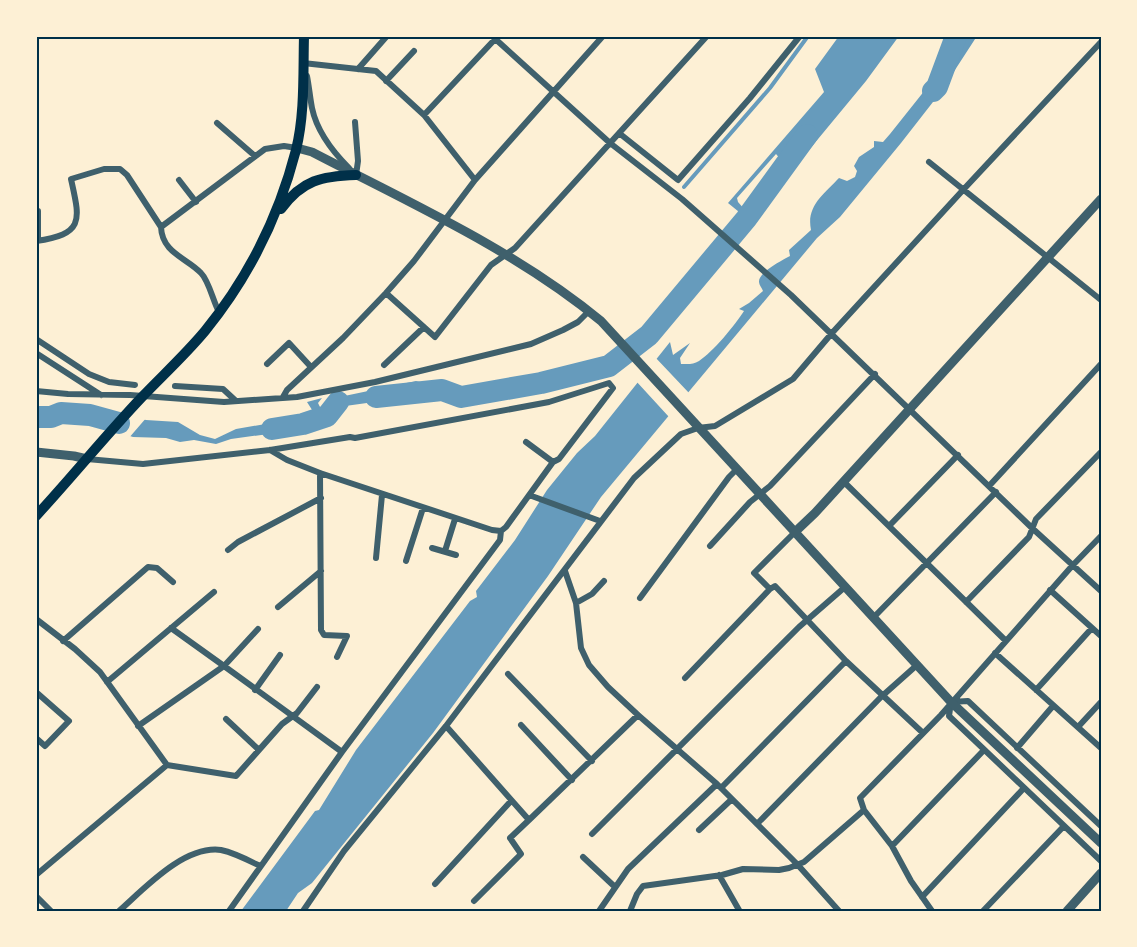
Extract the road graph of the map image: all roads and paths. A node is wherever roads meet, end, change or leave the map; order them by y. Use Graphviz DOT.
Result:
graph roads {
  1 [pos="304,36"];
  2 [pos="387,36"];
  3 [pos="603,36"];
  4 [pos="707,36"];
  5 [pos="800,36"];
  6 [pos="1097,36"];
  7 [pos="495,37"];
  8 [pos="1101,41"];
  9 [pos="414,51"];
  10 [pos="303,62"];
  11 [pos="358,69"];
  12 [pos="386,81"];
  13 [pos="553,92"];
  14 [pos="424,115"];
  15 [pos="355,122"];
  16 [pos="217,123"];
  17 [pos="619,133"];
  18 [pos="610,143"];
  19 [pos="297,148"];
  20 [pos="255,156"];
  21 [pos="929,162"];
  22 [pos="356,175"];
  23 [pos="179,180"];
  24 [pos="474,180"];
  25 [pos="963,190"];
  26 [pos="1101,199"];
  27 [pos="196,202"];
  28 [pos="36,211"];
  29 [pos="272,220"];
  30 [pos="443,221"];
  31 [pos="161,227"];
  32 [pos="37,241"];
  33 [pos="505,255"];
  34 [pos="1047,258"];
  35 [pos="386,293"];
  36 [pos="1101,300"];
  37 [pos="219,312"];
  38 [pos="590,312"];
  39 [pos="424,327"];
  40 [pos="832,333"];
  41 [pos="36,339"];
  42 [pos="36,353"];
  43 [pos="267,364"];
  44 [pos="1101,364"];
  45 [pos="384,365"];
  46 [pos="311,367"];
  47 [pos="875,374"];
  48 [pos="135,385"];
  49 [pos="175,386"];
  50 [pos="36,391"];
  51 [pos="102,396"];
  52 [pos="143,396"];
  53 [pos="283,397"];
  54 [pos="236,400"];
  55 [pos="910,407"];
  56 [pos="698,428"];
  57 [pos="526,442"];
  58 [pos="270,450"];
  59 [pos="36,452"];
  60 [pos="1101,452"];
  61 [pos="958,455"];
  62 [pos="90,456"];
  63 [pos="553,462"];
  64 [pos="737,470"];
  65 [pos="320,473"];
  66 [pos="844,482"];
  67 [pos="990,485"];
  68 [pos="996,492"];
  69 [pos="382,495"];
  70 [pos="760,495"];
  71 [pos="533,497"];
  72 [pos="321,498"];
  73 [pos="423,508"];
  74 [pos="36,516"];
  75 [pos="455,519"];
  76 [pos="600,521"];
  77 [pos="889,526"];
  78 [pos="1032,528"];
  79 [pos="501,531"];
  80 [pos="795,532"];
  81 [pos="1101,536"];
  82 [pos="710,546"];
  83 [pos="432,548"];
  84 [pos="228,550"];
  85 [pos="445,551"];
  86 [pos="456,555"];
  87 [pos="376,558"];
  88 [pos="406,561"];
  89 [pos="927,563"];
  90 [pos="1072,566"];
  91 [pos="321,571"];
  92 [pos="565,571"];
  93 [pos="604,581"];
  94 [pos="173,582"];
  95 [pos="845,587"];
  96 [pos="770,589"];
  97 [pos="1050,590"];
  98 [pos="1101,591"];
  99 [pos="214,592"];
  100 [pos="640,598"];
  101 [pos="966,602"];
  102 [pos="576,603"];
  103 [pos="278,607"];
  104 [pos="874,618"];
  105 [pos="36,619"];
  106 [pos="808,620"];
  107 [pos="171,628"];
  108 [pos="1092,628"];
  109 [pos="258,629"];
  110 [pos="1101,636"];
  111 [pos="1006,640"];
  112 [pos="63,641"];
  113 [pos="995,653"];
  114 [pos="280,655"];
  115 [pos="336,657"];
  116 [pos="846,661"];
  117 [pos="917,665"];
  118 [pos="224,666"];
  119 [pos="508,674"];
  120 [pos="685,678"];
  121 [pos="107,682"];
  122 [pos="316,687"];
  123 [pos="255,690"];
  124 [pos="1036,690"];
  125 [pos="36,692"];
  126 [pos="883,696"];
  127 [pos="951,702"];
  128 [pos="1101,702"];
  129 [pos="1053,706"];
  130 [pos="638,715"];
  131 [pos="292,717"];
  132 [pos="226,719"];
  133 [pos="520,725"];
  134 [pos="138,726"];
  135 [pos="446,726"];
  136 [pos="1078,727"];
  137 [pos="923,733"];
  138 [pos="36,738"];
  139 [pos="1017,748"];
  140 [pos="1101,748"];
  141 [pos="677,749"];
  142 [pos="259,750"];
  143 [pos="984,750"];
  144 [pos="342,752"];
  145 [pos="592,761"];
  146 [pos="167,765"];
  147 [pos="572,780"];
  148 [pos="719,786"];
  149 [pos="1024,788"];
  150 [pos="732,799"];
  151 [pos="511,801"];
  152 [pos="864,810"];
  153 [pos="529,820"];
  154 [pos="757,824"];
  155 [pos="1064,826"];
  156 [pos="1101,826"];
  157 [pos="699,830"];
  158 [pos="592,834"];
  159 [pos="1101,843"];
  160 [pos="892,846"];
  161 [pos="583,857"];
  162 [pos="1101,861"];
  163 [pos="797,864"];
  164 [pos="260,866"];
  165 [pos="1101,873"];
  166 [pos="36,875"];
  167 [pos="719,876"];
  168 [pos="435,884"];
  169 [pos="615,886"];
  170 [pos="36,896"];
  171 [pos="922,897"];
  172 [pos="474,901"];
  173 [pos="739,910"];
  174 [pos="51,911"];
  175 [pos="119,911"];
  176 [pos="229,911"];
  177 [pos="303,911"];
  178 [pos="599,911"];
  179 [pos="630,911"];
  180 [pos="839,911"];
  181 [pos="932,911"];
  182 [pos="983,911"];
  183 [pos="1067,911"];
  1 -- 10 [label="main road"];
  2 -- 11 [label="street"];
  3 -- 13 [label="street"];
  4 -- 17 [label="street"];
  5 -- 17 [label="street"];
  6 -- 8 [label="street"];
  7 -- 13 [label="street"];
  7 -- 14 [label="street"];
  8 -- 25 [label="street"];
  9 -- 12 [label="street"];
  10 -- 11 [label="street"];
  10 -- 19 [label="main road"];
  10 -- 22 [label="street"];
  11 -- 12 [label="street"];
  12 -- 14 [label="street"];
  13 -- 18 [label="street"];
  13 -- 24 [label="street"];
  14 -- 24 [label="street"];
  15 -- 22 [label="street"];
  16 -- 20 [label="street"];
  17 -- 18 [label="street"];
  18 -- 33 [label="street"];
  18 -- 40 [label="street"];
  19 -- 20 [label="street"];
  19 -- 22 [label="street"];
  19 -- 29 [label="main road"];
  20 -- 27 [label="street"];
  21 -- 25 [label="street"];
  22 -- 29 [label="main road"];
  22 -- 30 [label="street"];
  23 -- 27 [label="street"];
  24 -- 30 [label="street"];
  25 -- 34 [label="street"];
  25 -- 40 [label="street"];
  26 -- 34 [label="street"];
  27 -- 31 [label="street"];
  28 -- 32 [label="street"];
  29 -- 37 [label="main road"];
  30 -- 33 [label="street"];
  30 -- 35 [label="street"];
  31 -- 32 [label="street"];
  31 -- 37 [label="street"];
  33 -- 38 [label="street"];
  33 -- 39 [label="street"];
  34 -- 36 [label="street"];
  34 -- 55 [label="street"];
  35 -- 39 [label="street"];
  35 -- 46 [label="street"];
  37 -- 52 [label="main road"];
  38 -- 53 [label="street"];
  38 -- 56 [label="street"];
  39 -- 45 [label="street"];
  40 -- 47 [label="street"];
  40 -- 56 [label="street"];
  41 -- 48 [label="street"];
  42 -- 51 [label="street"];
  43 -- 46 [label="street"];
  44 -- 67 [label="street"];
  46 -- 53 [label="street"];
  47 -- 55 [label="street"];
  47 -- 70 [label="street"];
  49 -- 54 [label="street"];
  50 -- 51 [label="street"];
  51 -- 52 [label="street"];
  52 -- 54 [label="street"];
  52 -- 62 [label="main road"];
  53 -- 54 [label="street"];
  55 -- 61 [label="street"];
  55 -- 66 [label="street"];
  56 -- 64 [label="street"];
  56 -- 76 [label="street"];
  57 -- 63 [label="street"];
  58 -- 62 [label="street"];
  58 -- 63 [label="street"];
  58 -- 65 [label="street"];
  59 -- 62 [label="street"];
  60 -- 78 [label="street"];
  61 -- 67 [label="street"];
  61 -- 77 [label="street"];
  62 -- 74 [label="main road"];
  63 -- 71 [label="street"];
  64 -- 70 [label="street"];
  64 -- 100 [label="street"];
  65 -- 69 [label="street"];
  65 -- 72 [label="street"];
  66 -- 77 [label="street"];
  66 -- 80 [label="street"];
  67 -- 68 [label="street"];
  68 -- 78 [label="street"];
  68 -- 89 [label="street"];
  69 -- 73 [label="street"];
  69 -- 87 [label="street"];
  70 -- 80 [label="street"];
  70 -- 82 [label="street"];
  71 -- 76 [label="street"];
  71 -- 79 [label="street"];
  72 -- 84 [label="street"];
  72 -- 91 [label="street"];
  73 -- 75 [label="street"];
  73 -- 88 [label="street"];
  75 -- 79 [label="street"];
  75 -- 85 [label="street"];
  76 -- 92 [label="street"];
  77 -- 89 [label="street"];
  78 -- 90 [label="street"];
  78 -- 101 [label="street"];
  79 -- 144 [label="street"];
  80 -- 95 [label="street"];
  80 -- 96 [label="street"];
  81 -- 90 [label="street"];
  83 -- 85 [label="street"];
  85 -- 86 [label="street"];
  89 -- 101 [label="street"];
  89 -- 104 [label="street"];
  90 -- 97 [label="street"];
  90 -- 98 [label="street"];
  91 -- 103 [label="street"];
  91 -- 115 [label="street"];
  92 -- 102 [label="street"];
  92 -- 135 [label="street"];
  93 -- 102 [label="street"];
  94 -- 112 [label="street"];
  95 -- 104 [label="street"];
  95 -- 106 [label="street"];
  96 -- 106 [label="street"];
  96 -- 120 [label="street"];
  97 -- 108 [label="street"];
  97 -- 111 [label="street"];
  99 -- 107 [label="street"];
  101 -- 111 [label="street"];
  102 -- 130 [label="street"];
  104 -- 117 [label="street"];
  105 -- 112 [label="street"];
  106 -- 116 [label="street"];
  106 -- 141 [label="street"];
  107 -- 118 [label="street"];
  107 -- 121 [label="street"];
  108 -- 110 [label="street"];
  108 -- 124 [label="street"];
  109 -- 118 [label="street"];
  111 -- 113 [label="street"];
  112 -- 121 [label="street"];
  113 -- 124 [label="street"];
  113 -- 127 [label="street"];
  114 -- 123 [label="street"];
  116 -- 126 [label="street"];
  116 -- 148 [label="street"];
  117 -- 126 [label="street"];
  117 -- 127 [label="street"];
  118 -- 123 [label="street"];
  118 -- 134 [label="street"];
  119 -- 145 [label="street"];
  121 -- 134 [label="street"];
  122 -- 131 [label="street"];
  123 -- 131 [label="street"];
  124 -- 129 [label="street"];
  125 -- 138 [label="street"];
  126 -- 137 [label="street"];
  126 -- 154 [label="street"];
  127 -- 137 [label="street"];
  127 -- 139 [label="street"];
  127 -- 143 [label="street"];
  127 -- 159 [label="street"];
  128 -- 136 [label="street"];
  129 -- 136 [label="street"];
  129 -- 139 [label="street"];
  130 -- 141 [label="street"];
  130 -- 145 [label="street"];
  131 -- 142 [label="street"];
  131 -- 144 [label="street"];
  132 -- 142 [label="street"];
  133 -- 147 [label="street"];
  134 -- 146 [label="street"];
  135 -- 151 [label="street"];
  135 -- 177 [label="street"];
  136 -- 140 [label="street"];
  137 -- 152 [label="street"];
  139 -- 156 [label="street"];
  141 -- 148 [label="street"];
  141 -- 158 [label="street"];
  142 -- 146 [label="street"];
  143 -- 149 [label="street"];
  143 -- 160 [label="street"];
  144 -- 164 [label="street"];
  145 -- 147 [label="street"];
  146 -- 166 [label="street"];
  147 -- 153 [label="street"];
  148 -- 150 [label="street"];
  148 -- 169 [label="street"];
  149 -- 155 [label="street"];
  149 -- 171 [label="street"];
  150 -- 154 [label="street"];
  150 -- 157 [label="street"];
  151 -- 153 [label="street"];
  151 -- 168 [label="street"];
  152 -- 160 [label="street"];
  152 -- 163 [label="street"];
  153 -- 172 [label="street"];
  154 -- 163 [label="street"];
  155 -- 162 [label="street"];
  155 -- 182 [label="street"];
  160 -- 171 [label="street"];
  161 -- 169 [label="street"];
  163 -- 167 [label="street"];
  163 -- 180 [label="street"];
  164 -- 175 [label="street"];
  164 -- 176 [label="street"];
  165 -- 183 [label="street"];
  167 -- 173 [label="street"];
  167 -- 179 [label="street"];
  169 -- 178 [label="street"];
  170 -- 174 [label="street"];
  171 -- 181 [label="street"];
}
